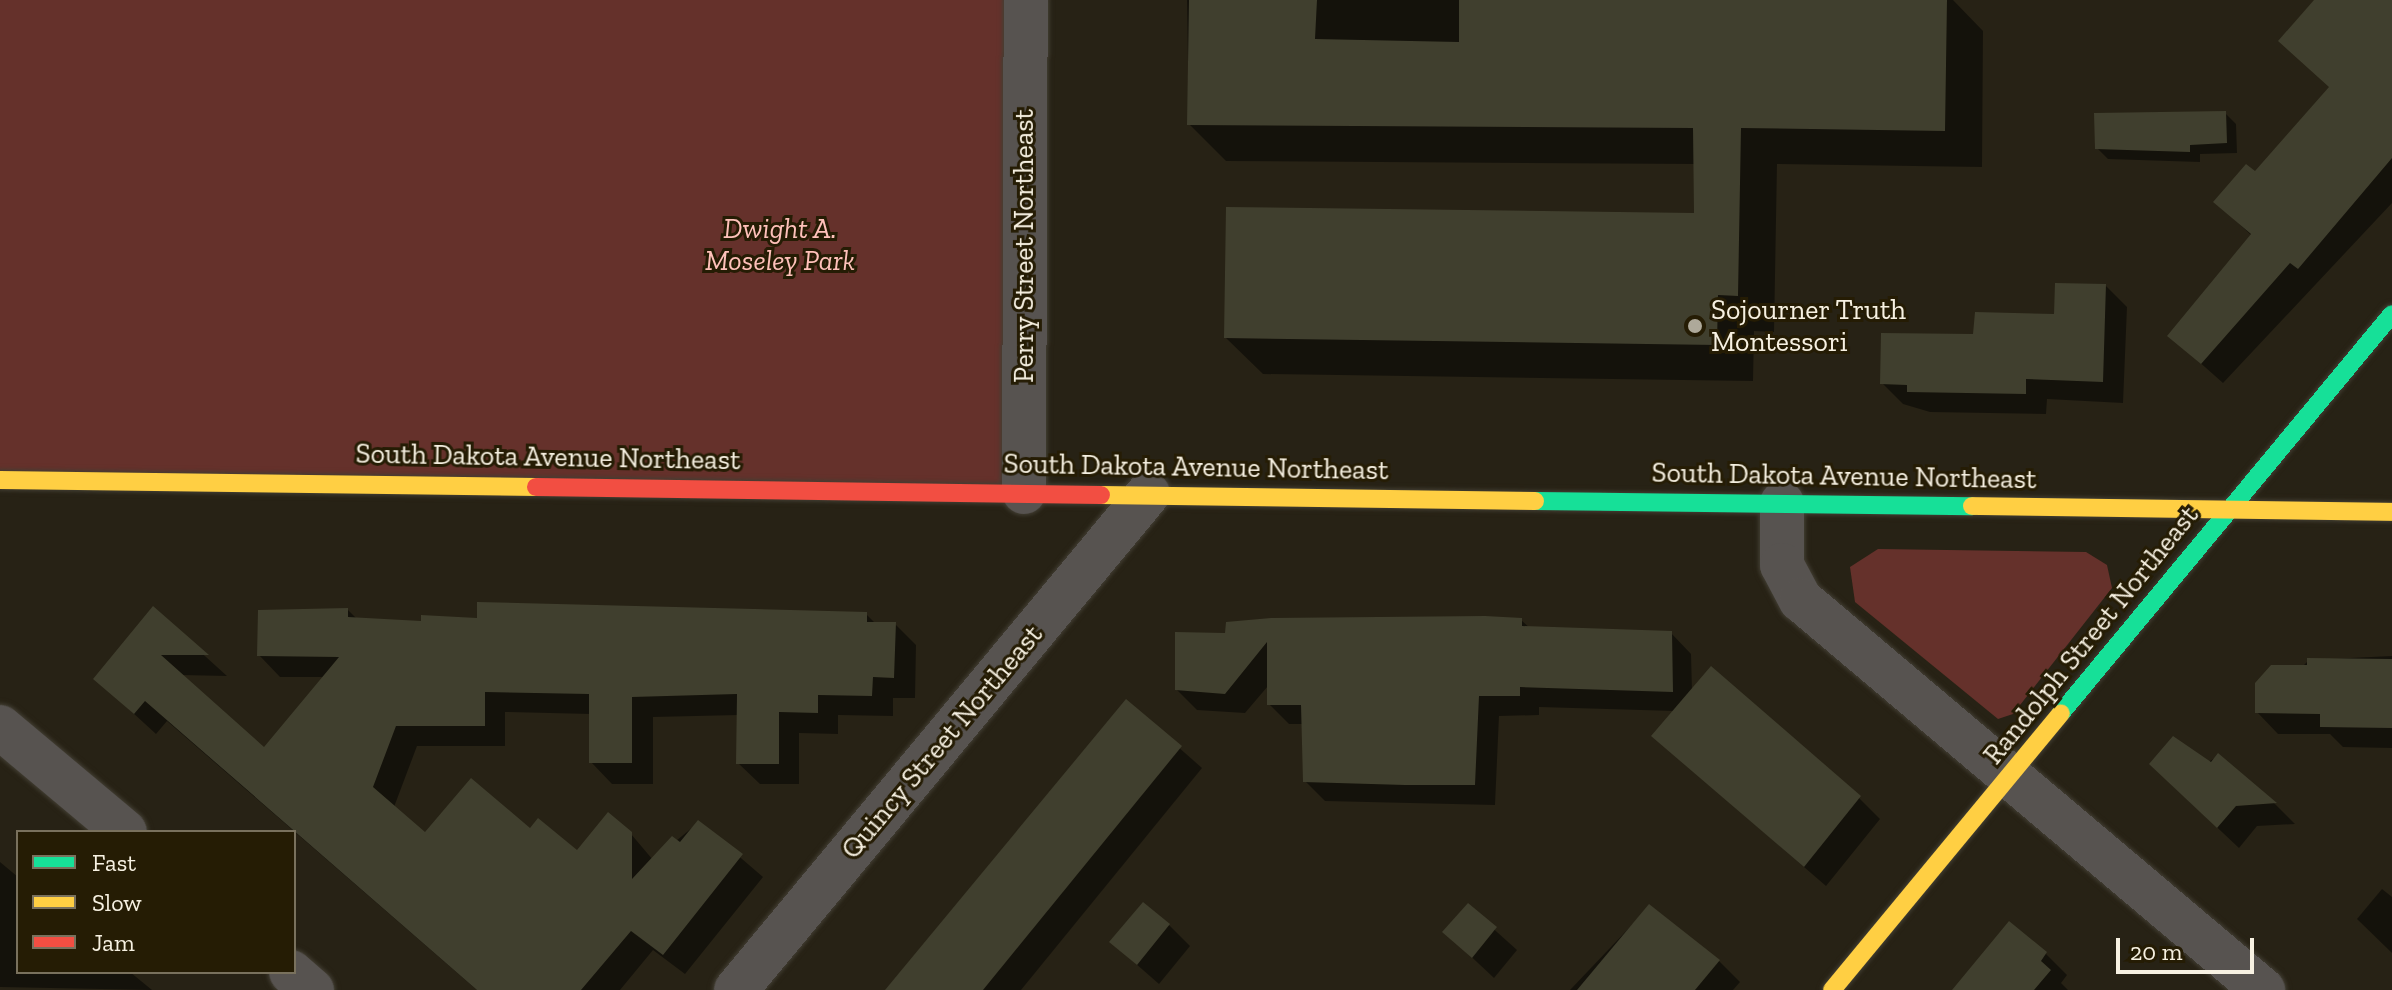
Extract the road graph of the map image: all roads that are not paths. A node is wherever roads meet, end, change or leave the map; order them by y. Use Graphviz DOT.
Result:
graph roads {
  1 [pos="1026,0"];
  2 [pos="2392,314"];
  3 [pos="0,480"];
  4 [pos="1024,492"];
  5 [pos="1148,494"];
  6 [pos="1782,503"];
  7 [pos="2228,510"];
  8 [pos="2392,512"];
  9 [pos="0,727"];
  10 [pos="2011,778"];
  11 [pos="123,830"];
  12 [pos="293,974"];
  13 [pos="312,990"];
  14 [pos="736,990"];
  15 [pos="1832,990"];
  16 [pos="2263,990"];
  1 -- 4 [label="street, Perry Street Northeast"];
  2 -- 7 [label="main road, Randolph Street Northeast"];
  3 -- 4 [label="main road, South Dakota Avenue Northeast"];
  4 -- 5 [label="main road, South Dakota Avenue Northeast"];
  5 -- 6 [label="main road, South Dakota Avenue Northeast"];
  5 -- 14 [label="street, Quincy Street Northeast"];
  6 -- 7 [label="main road, South Dakota Avenue Northeast"];
  6 -- 10 [label="street"];
  7 -- 8 [label="main road, South Dakota Avenue Northeast"];
  7 -- 10 [label="main road, Randolph Street Northeast"];
  9 -- 11 [label="street"];
  10 -- 15 [label="main road, Randolph Street Northeast"];
  10 -- 16 [label="street"];
  12 -- 13 [label="street"];
}
